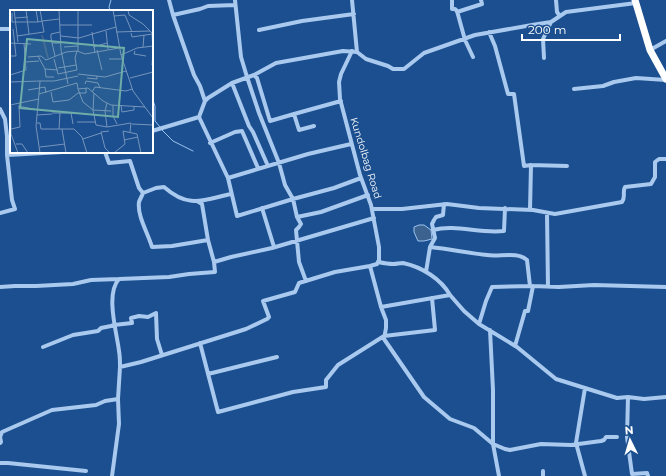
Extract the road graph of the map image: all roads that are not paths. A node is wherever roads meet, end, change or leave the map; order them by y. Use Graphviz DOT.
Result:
graph roads {
  1 [pos="169,0"];
  2 [pos="352,0"];
  3 [pos="452,0"];
  4 [pos="481,0"];
  5 [pos="556,0"];
  6 [pos="235,2"];
  7 [pos="636,2"];
  8 [pos="457,12"];
  9 [pos="354,14"];
  10 [pos="173,15"];
  11 [pos="560,16"];
  12 [pos="551,22"];
  13 [pos="0,28"];
  14 [pos="10,29"];
  15 [pos="259,30"];
  16 [pos="489,32"];
  17 [pos="465,40"];
  18 [pos="666,40"];
  19 [pos="650,50"];
  20 [pos="352,51"];
  21 [pos="357,52"];
  22 [pos="473,57"];
  23 [pos="544,58"];
  24 [pos="254,75"];
  25 [pos="247,77"];
  26 [pos="666,80"];
  27 [pos="232,84"];
  28 [pos="574,89"];
  29 [pos="341,101"];
  30 [pos="205,102"];
  31 [pos="0,109"];
  32 [pos="294,114"];
  33 [pos="199,117"];
  34 [pos="314,126"];
  35 [pos="153,131"];
  36 [pos="210,143"];
  37 [pos="351,144"];
  38 [pos="44,153"];
  39 [pos="105,153"];
  40 [pos="7,155"];
  41 [pos="666,159"];
  42 [pos="279,163"];
  43 [pos="531,165"];
  44 [pos="268,166"];
  45 [pos="567,166"];
  46 [pos="258,168"];
  47 [pos="228,178"];
  48 [pos="361,178"];
  49 [pos="143,193"];
  50 [pos="231,194"];
  51 [pos="368,195"];
  52 [pos="293,199"];
  53 [pos="196,201"];
  54 [pos="444,204"];
  55 [pos="262,208"];
  56 [pos="505,208"];
  57 [pos="372,209"];
  58 [pos="530,210"];
  59 [pos="0,213"];
  60 [pos="547,213"];
  61 [pos="297,217"];
  62 [pos="374,218"];
  63 [pos="433,230"];
  64 [pos="208,240"];
  65 [pos="297,240"];
  66 [pos="274,247"];
  67 [pos="430,247"];
  68 [pos="214,262"];
  69 [pos="378,262"];
  70 [pos="370,266"];
  71 [pos="426,272"];
  72 [pos="119,279"];
  73 [pos="306,280"];
  74 [pos="532,286"];
  75 [pos="0,287"];
  76 [pos="548,287"];
  77 [pos="666,287"];
  78 [pos="450,295"];
  79 [pos="432,298"];
  80 [pos="381,307"];
  81 [pos="479,324"];
  82 [pos="114,325"];
  83 [pos="490,330"];
  84 [pos="384,336"];
  85 [pos="200,343"];
  86 [pos="515,346"];
  87 [pos="44,347"];
  88 [pos="162,355"];
  89 [pos="277,357"];
  90 [pos="120,367"];
  91 [pos="208,374"];
  92 [pos="585,388"];
  93 [pos="628,397"];
  94 [pos="666,397"];
  95 [pos="118,399"];
  96 [pos="617,437"];
  97 [pos="0,443"];
  98 [pos="493,444"];
  99 [pos="577,444"];
  100 [pos="0,463"];
  101 [pos="86,471"];
  102 [pos="112,476"];
  103 [pos="499,476"];
  104 [pos="585,476"];
  105 [pos="648,476"];
  1 -- 10 [label="street"];
  2 -- 9 [label="street"];
  3 -- 8 [label="street"];
  4 -- 8 [label="street"];
  5 -- 11 [label="street"];
  6 -- 10 [label="street"];
  6 -- 25 [label="street"];
  7 -- 11 [label="street"];
  7 -- 19 [label="highway"];
  8 -- 17 [label="street"];
  9 -- 15 [label="street"];
  9 -- 21 [label="street"];
  10 -- 30 [label="street"];
  11 -- 12 [label="street"];
  12 -- 16 [label="street"];
  12 -- 23 [label="street"];
  13 -- 14 [label="street"];
  16 -- 17 [label="street"];
  16 -- 43 [label="street"];
  17 -- 21 [label="street"];
  17 -- 22 [label="street"];
  18 -- 19 [label="street"];
  19 -- 26 [label="highway"];
  20 -- 21 [label="street"];
  20 -- 24 [label="street"];
  20 -- 29 [label="street, Kundolbag Road"];
  24 -- 25 [label="street"];
  24 -- 32 [label="street"];
  25 -- 27 [label="street"];
  25 -- 42 [label="street"];
  26 -- 28 [label="street"];
  27 -- 30 [label="street"];
  27 -- 44 [label="street"];
  29 -- 32 [label="street"];
  29 -- 37 [label="street, Kundolbag Road"];
  30 -- 33 [label="street"];
  31 -- 40 [label="street"];
  32 -- 34 [label="street"];
  33 -- 35 [label="street"];
  33 -- 36 [label="street"];
  36 -- 46 [label="street"];
  36 -- 47 [label="street"];
  37 -- 42 [label="street"];
  37 -- 48 [label="street, Kundolbag Road"];
  38 -- 40 [label="street"];
  39 -- 49 [label="street"];
  40 -- 59 [label="street"];
  41 -- 60 [label="street"];
  42 -- 44 [label="street"];
  42 -- 52 [label="street"];
  43 -- 45 [label="street"];
  43 -- 58 [label="street"];
  44 -- 46 [label="street"];
  46 -- 47 [label="street"];
  47 -- 50 [label="street"];
  48 -- 51 [label="street, Kundolbag Road"];
  48 -- 52 [label="street"];
  49 -- 53 [label="street"];
  49 -- 64 [label="street"];
  50 -- 53 [label="street"];
  50 -- 55 [label="street"];
  51 -- 57 [label="street, Kundolbag Road"];
  51 -- 61 [label="street"];
  52 -- 55 [label="street"];
  52 -- 61 [label="street"];
  53 -- 64 [label="street"];
  54 -- 56 [label="street"];
  54 -- 57 [label="street"];
  54 -- 63 [label="street"];
  55 -- 66 [label="street"];
  56 -- 58 [label="street"];
  56 -- 63 [label="street"];
  57 -- 62 [label="street, Kundolbag Road"];
  58 -- 60 [label="street"];
  60 -- 76 [label="street"];
  61 -- 65 [label="street"];
  62 -- 65 [label="street"];
  62 -- 69 [label="street, Kundolbag Road"];
  63 -- 67 [label="street"];
  64 -- 68 [label="street"];
  65 -- 66 [label="street"];
  65 -- 73 [label="street"];
  66 -- 68 [label="street"];
  67 -- 71 [label="street"];
  67 -- 74 [label="street"];
  68 -- 72 [label="street"];
  69 -- 70 [label="street"];
  69 -- 71 [label="street"];
  70 -- 73 [label="street"];
  70 -- 80 [label="street"];
  71 -- 78 [label="street"];
  72 -- 75 [label="street"];
  72 -- 82 [label="street"];
  73 -- 85 [label="street"];
  74 -- 76 [label="street"];
  74 -- 81 [label="street"];
  74 -- 86 [label="street"];
  76 -- 77 [label="street"];
  78 -- 79 [label="street"];
  78 -- 81 [label="street"];
  79 -- 80 [label="street"];
  79 -- 84 [label="street"];
  80 -- 84 [label="street"];
  81 -- 83 [label="street"];
  82 -- 87 [label="street"];
  82 -- 88 [label="street"];
  82 -- 90 [label="street"];
  83 -- 86 [label="street"];
  83 -- 98 [label="street"];
  84 -- 91 [label="street"];
  84 -- 98 [label="street"];
  85 -- 88 [label="street"];
  85 -- 91 [label="street"];
  86 -- 92 [label="street"];
  88 -- 90 [label="street"];
  89 -- 91 [label="street"];
  90 -- 95 [label="street"];
  92 -- 93 [label="street"];
  92 -- 99 [label="street"];
  93 -- 94 [label="street"];
  93 -- 105 [label="street"];
  95 -- 97 [label="street"];
  95 -- 102 [label="street"];
  96 -- 99 [label="street"];
  98 -- 99 [label="street"];
  98 -- 103 [label="street"];
  99 -- 104 [label="street"];
  100 -- 101 [label="street"];
}
